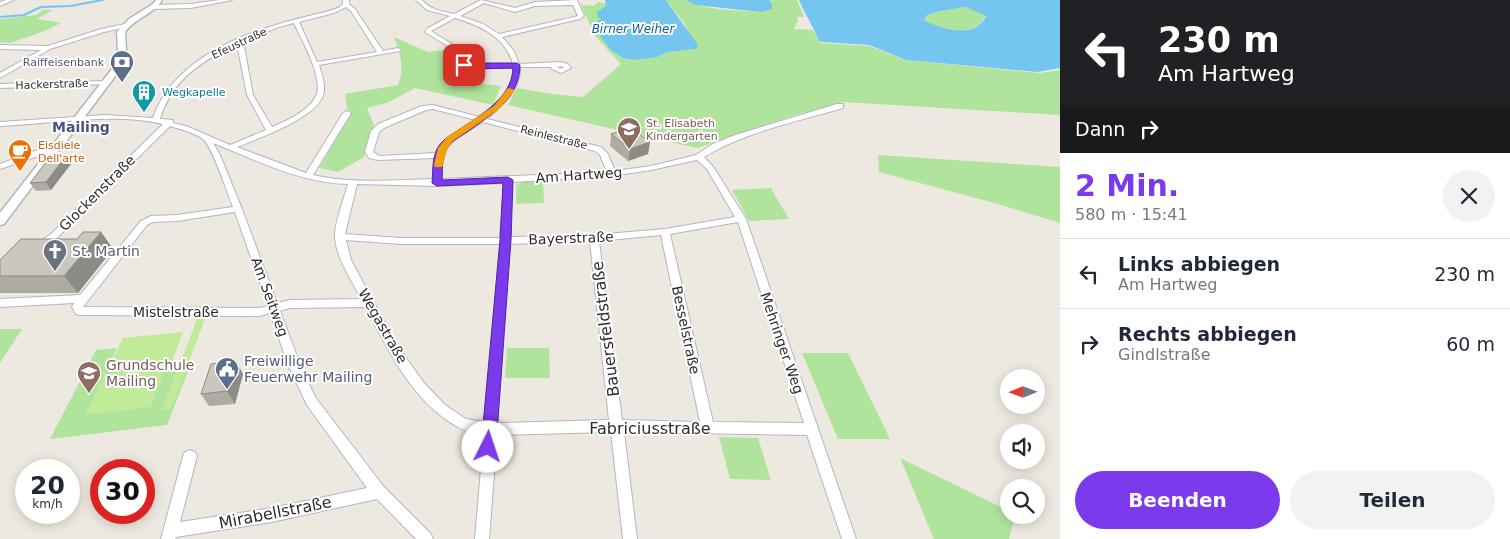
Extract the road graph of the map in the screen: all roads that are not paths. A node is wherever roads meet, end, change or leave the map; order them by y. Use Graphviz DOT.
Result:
graph roads {
  1 [pos="11,0"];
  2 [pos="229,0"];
  3 [pos="419,0"];
  4 [pos="213,1"];
  5 [pos="575,1"];
  6 [pos="346,2"];
  7 [pos="0,4"];
  8 [pos="156,4"];
  9 [pos="454,16"];
  10 [pos="296,21"];
  11 [pos="125,26"];
  12 [pos="498,36"];
  13 [pos="240,41"];
  14 [pos="0,47"];
  15 [pos="48,48"];
  16 [pos="398,50"];
  17 [pos="381,53"];
  18 [pos="314,64"];
  19 [pos="517,65"];
  20 [pos="556,65"];
  21 [pos="0,76"];
  22 [pos="105,83"];
  23 [pos="0,86"];
  24 [pos="840,106"];
  25 [pos="347,113"];
  26 [pos="77,120"];
  27 [pos="156,120"];
  28 [pos="482,120"];
  29 [pos="170,122"];
  30 [pos="0,124"];
  31 [pos="270,131"];
  32 [pos="206,138"];
  33 [pos="231,147"];
  34 [pos="55,149"];
  35 [pos="216,155"];
  36 [pos="439,155"];
  37 [pos="699,157"];
  38 [pos="0,166"];
  39 [pos="612,174"];
  40 [pos="308,176"];
  41 [pos="508,180"];
  42 [pos="353,183"];
  43 [pos="437,183"];
  44 [pos="238,209"];
  45 [pos="741,219"];
  46 [pos="0,221"];
  47 [pos="665,232"];
  48 [pos="340,237"];
  49 [pos="594,238"];
  50 [pos="505,240"];
  51 [pos="26,255"];
  52 [pos="83,299"];
  53 [pos="0,303"];
  54 [pos="368,303"];
  55 [pos="274,308"];
  56 [pos="616,426"];
  57 [pos="708,428"];
  58 [pos="490,429"];
  59 [pos="811,429"];
  60 [pos="190,456"];
  61 [pos="379,492"];
  62 [pos="169,535"];
  63 [pos="426,539"];
  64 [pos="482,539"];
  65 [pos="630,539"];
  66 [pos="849,539"];
  1 -- 7 [label="street"];
  2 -- 4 [label="street"];
  3 -- 9 [label="street"];
  4 -- 8 [label="street"];
  5 -- 9 [label="street"];
  5 -- 12 [label="street"];
  6 -- 10 [label="street, Efeustraße"];
  6 -- 17 [label="street"];
  8 -- 11 [label="street"];
  9 -- 12 [label="street"];
  9 -- 19 [label="street"];
  10 -- 13 [label="street, Efeustraße"];
  10 -- 18 [label="street"];
  11 -- 15 [label="street"];
  11 -- 22 [label="street"];
  12 -- 19 [label="street"];
  13 -- 27 [label="street, Efeustraße"];
  13 -- 31 [label="street"];
  14 -- 15 [label="street"];
  15 -- 21 [label="street"];
  16 -- 17 [label="street"];
  17 -- 18 [label="street"];
  18 -- 31 [label="street"];
  19 -- 20 [label="street"];
  19 -- 28 [label="street"];
  22 -- 23 [label="street, Hackerstraße"];
  22 -- 26 [label="street"];
  24 -- 37 [label="street, Am Hartweg"];
  25 -- 40 [label="street"];
  26 -- 27 [label="street, Am Hartweg"];
  26 -- 30 [label="street, Am Hartweg"];
  26 -- 34 [label="street"];
  27 -- 29 [label="street, Am Hartweg"];
  28 -- 36 [label="street"];
  28 -- 36 [label="street, Reinlestraße"];
  28 -- 39 [label="street, Reinlestraße"];
  29 -- 32 [label="street, Am Hartweg"];
  29 -- 51 [label="street, Glockenstraße"];
  31 -- 33 [label="street"];
  32 -- 33 [label="street, Am Hartweg"];
  32 -- 35 [label="street, Am Seitweg"];
  33 -- 35 [label="street"];
  33 -- 40 [label="street, Am Hartweg"];
  34 -- 38 [label="street"];
  34 -- 46 [label="street"];
  35 -- 44 [label="street, Am Seitweg"];
  36 -- 43 [label="street"];
  37 -- 39 [label="street, Am Hartweg"];
  37 -- 45 [label="street, Mehringer Weg"];
  39 -- 41 [label="street, Am Hartweg"];
  40 -- 42 [label="street, Am Hartweg"];
  41 -- 43 [label="street, Am Hartweg"];
  41 -- 50 [label="street"];
  42 -- 43 [label="street, Am Hartweg"];
  42 -- 48 [label="street, Wegastraße"];
  44 -- 52 [label="street"];
  44 -- 55 [label="street, Am Seitweg"];
  45 -- 47 [label="street, Bayerstraße"];
  45 -- 59 [label="street, Mehringer Weg"];
  47 -- 49 [label="street, Bayerstraße"];
  47 -- 57 [label="street, Besselstraße"];
  48 -- 50 [label="street, Bayerstraße"];
  48 -- 54 [label="street, Wegastraße"];
  49 -- 50 [label="street, Bayerstraße"];
  49 -- 56 [label="street, Bauersfeldstraße"];
  50 -- 58 [label="street"];
  52 -- 53 [label="street"];
  52 -- 55 [label="street, Mistelstraße"];
  54 -- 55 [label="street, Mistelstraße"];
  54 -- 58 [label="street, Wegastraße"];
  55 -- 61 [label="street, Am Seitweg"];
  56 -- 57 [label="street, Fabriciusstraße"];
  56 -- 58 [label="street, Fabriciusstraße"];
  56 -- 65 [label="street, Bauersfeldstraße"];
  57 -- 59 [label="street, Fabriciusstraße"];
  58 -- 64 [label="street"];
  59 -- 66 [label="street, Mehringer Weg"];
  60 -- 62 [label="street, Mirabellstraße"];
  61 -- 62 [label="street, Mirabellstraße"];
  61 -- 63 [label="street, Am Seitweg"];
}
